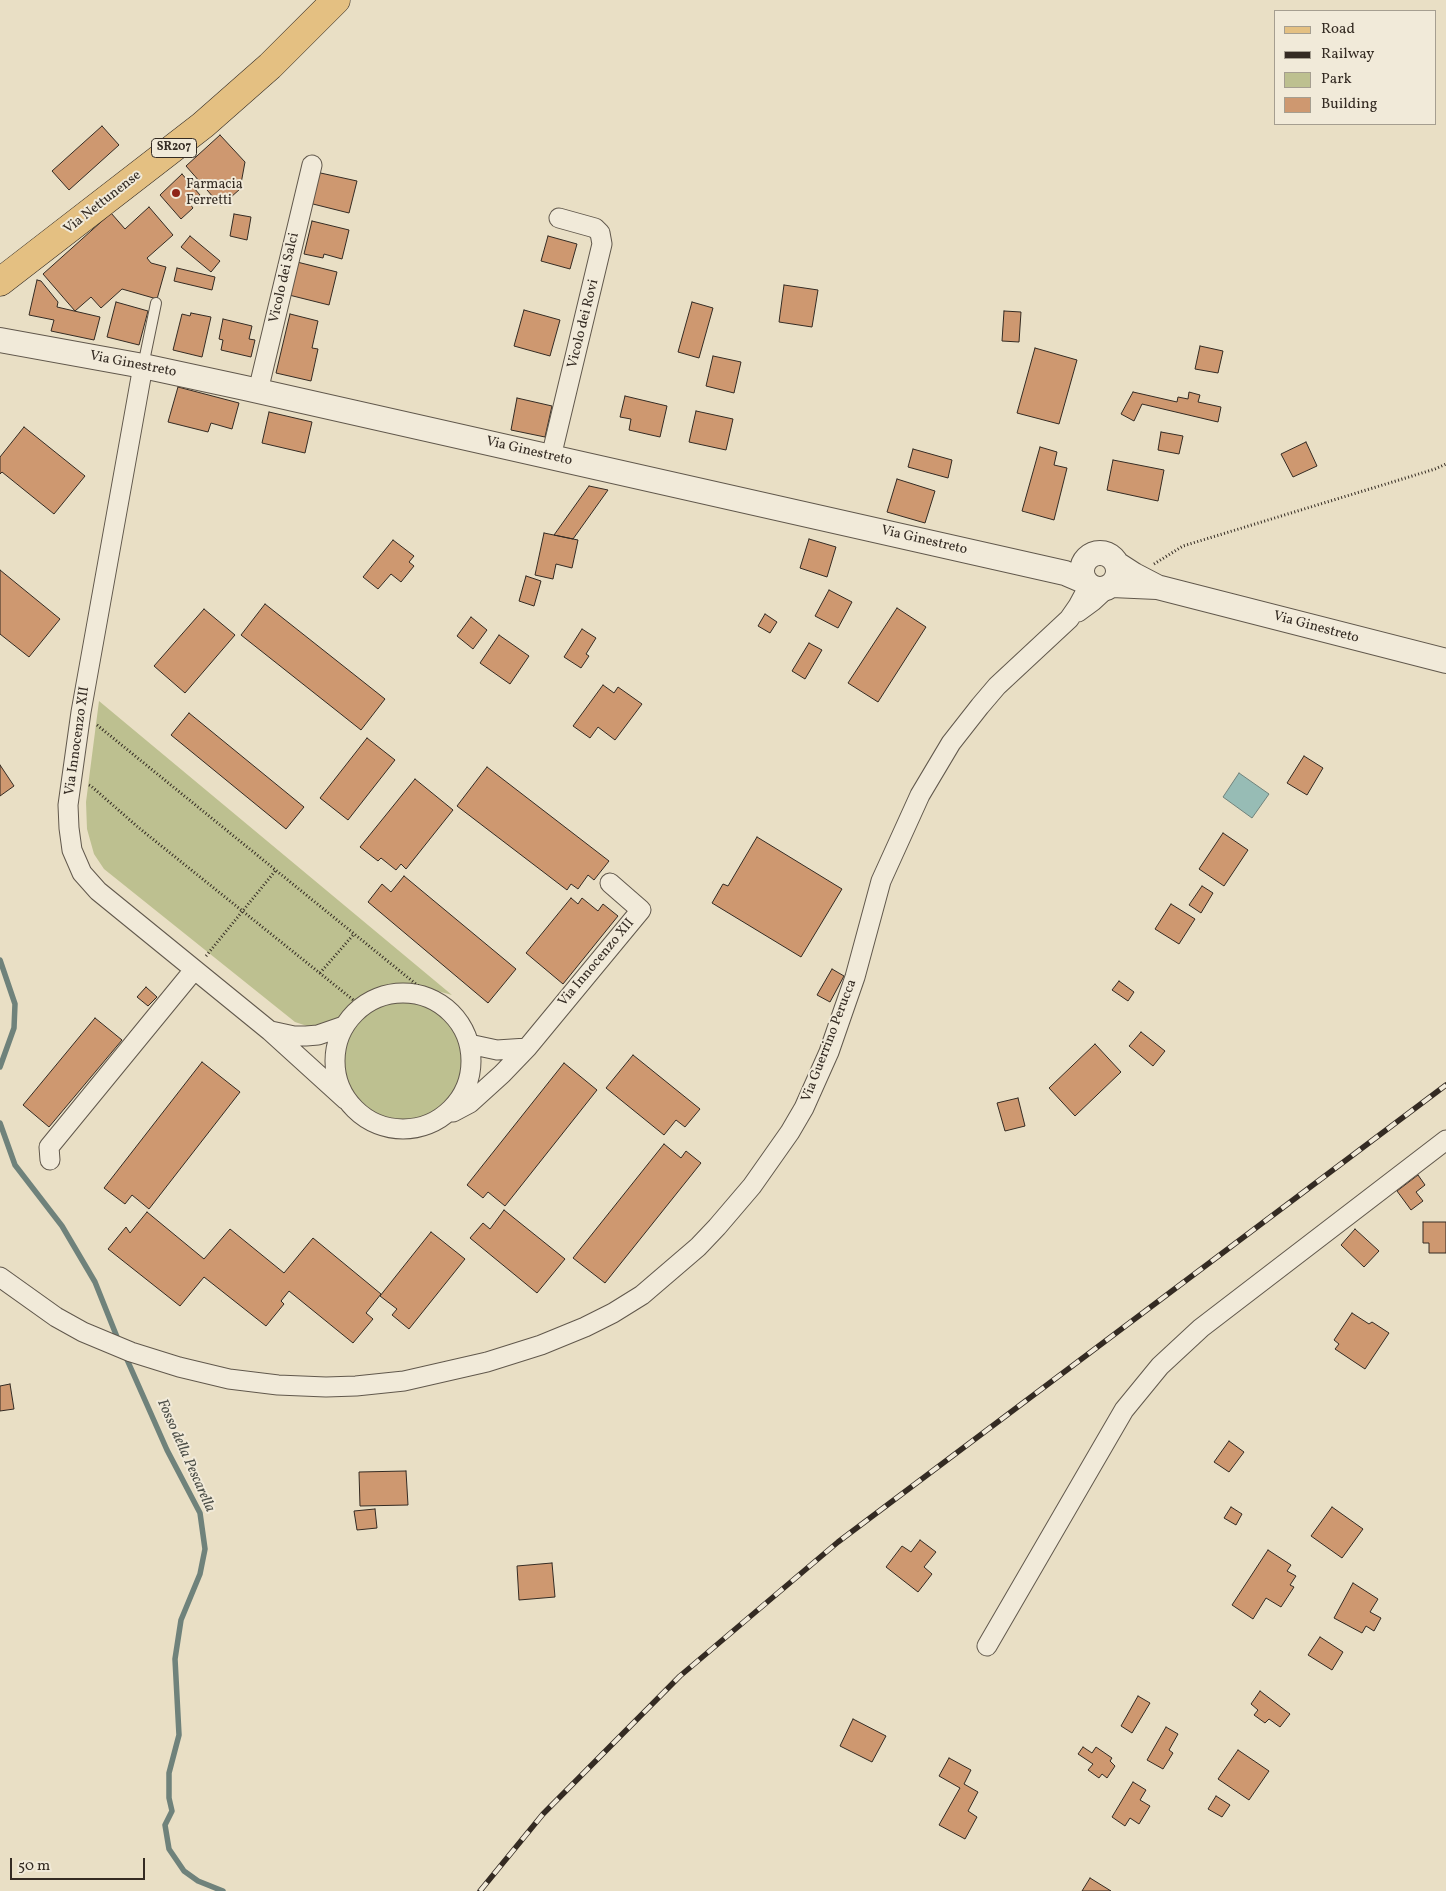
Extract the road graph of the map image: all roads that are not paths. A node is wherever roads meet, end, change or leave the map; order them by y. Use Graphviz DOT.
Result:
graph roads {
  1 [pos="336,0"];
  2 [pos="312,165"];
  3 [pos="559,218"];
  4 [pos="0,282"];
  5 [pos="156,303"];
  6 [pos="0,340"];
  7 [pos="143,366"];
  8 [pos="258,391"];
  9 [pos="551,457"];
  10 [pos="1101,575"];
  11 [pos="1446,662"];
  12 [pos="610,883"];
  13 [pos="194,970"];
  14 [pos="344,1026"];
  15 [pos="270,1031"];
  16 [pos="469,1044"];
  17 [pos="527,1048"];
  18 [pos="346,1100"];
  19 [pos="444,1116"];
  20 [pos="1446,1140"];
  21 [pos="50,1160"];
  22 [pos="0,1276"];
  23 [pos="987,1646"];
  1 -- 4 [label="main road, Via Nettunense / SR207"];
  2 -- 8 [label="street, Vicolo dei Salci"];
  3 -- 9 [label="street, Vicolo dei Rovi"];
  5 -- 7 [label="lane"];
  6 -- 7 [label="street, Via Ginestreto"];
  7 -- 8 [label="street, Via Ginestreto"];
  7 -- 13 [label="street, Via Innocenzo XII"];
  8 -- 9 [label="street, Via Ginestreto"];
  9 -- 10 [label="street, Via Ginestreto"];
  10 -- 11 [label="street, Via Ginestreto"];
  10 -- 22 [label="street, Via Guerrino Perucca"];
  12 -- 17 [label="street, Via Innocenzo XII"];
  13 -- 15 [label="street, Via Innocenzo XII"];
  13 -- 21 [label="street"];
  14 -- 15 [label="street, Via Innocenzo XII"];
  14 -- 16 [label="street, Via Innocenzo XII"];
  14 -- 18 [label="street, Via Innocenzo XII"];
  15 -- 18 [label="street, Via Innocenzo XII"];
  16 -- 17 [label="street"];
  16 -- 19 [label="street, Via Innocenzo XII"];
  17 -- 19 [label="street, Via Innocenzo XII"];
  18 -- 19 [label="street, Via Innocenzo XII"];
  20 -- 23 [label="street"];
}
